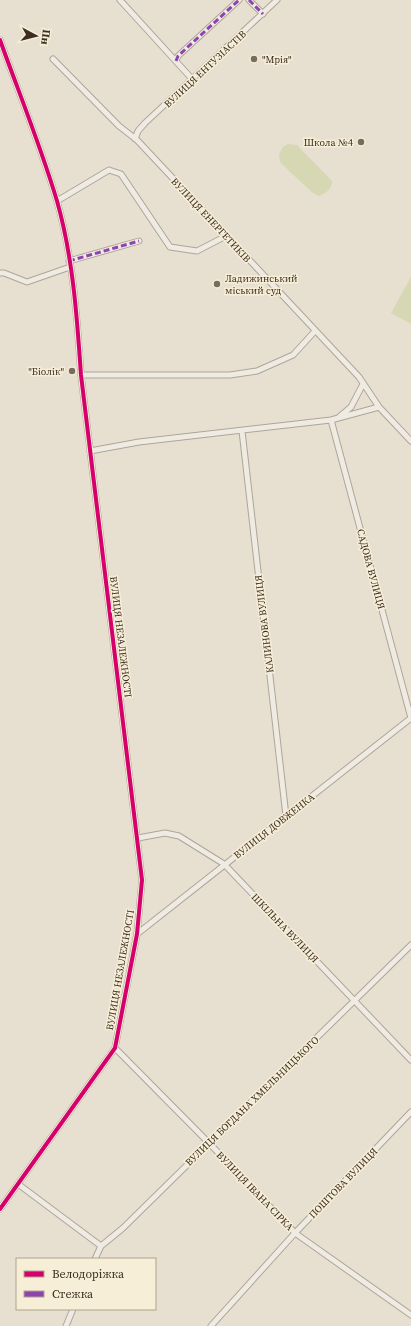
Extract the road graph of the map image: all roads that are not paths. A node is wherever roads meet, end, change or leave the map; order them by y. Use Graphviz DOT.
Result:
graph roads {
  1 [pos="120,0"];
  2 [pos="239,0"];
  3 [pos="249,0"];
  4 [pos="277,0"];
  5 [pos="263,14"];
  6 [pos="0,40"];
  7 [pos="53,59"];
  8 [pos="176,61"];
  9 [pos="193,80"];
  10 [pos="135,139"];
  11 [pos="57,201"];
  12 [pos="226,236"];
  13 [pos="139,241"];
  14 [pos="69,261"];
  15 [pos="70,267"];
  16 [pos="0,273"];
  17 [pos="315,331"];
  18 [pos="81,375"];
  19 [pos="362,384"];
  20 [pos="379,407"];
  21 [pos="333,420"];
  22 [pos="242,431"];
  23 [pos="411,440"];
  24 [pos="90,451"];
  25 [pos="411,718"];
  26 [pos="286,816"];
  27 [pos="138,838"];
  28 [pos="224,864"];
  29 [pos="137,934"];
  30 [pos="411,945"];
  31 [pos="355,1001"];
  32 [pos="115,1048"];
  33 [pos="411,1060"];
  34 [pos="411,1112"];
  35 [pos="208,1142"];
  36 [pos="18,1184"];
  37 [pos="0,1209"];
  38 [pos="295,1233"];
  39 [pos="101,1246"];
  40 [pos="95,1258"];
  41 [pos="73,1310"];
  42 [pos="411,1315"];
  43 [pos="66,1326"];
  44 [pos="211,1326"];
  1 -- 8 [label="street"];
  2 -- 8 [label="street"];
  3 -- 5 [label="street"];
  4 -- 5 [label="street, ВУЛИЦЯ ЕНТУЗІАСТІВ"];
  5 -- 9 [label="street, ВУЛИЦЯ ЕНТУЗІАСТІВ"];
  6 -- 11 [label="street, ВУЛИЦЯ НЕЗАЛЕЖНОСТІ"];
  7 -- 10 [label="street, ВУЛИЦЯ ЕНЕРГЕТИКІВ"];
  8 -- 9 [label="street"];
  9 -- 10 [label="street, ВУЛИЦЯ ЕНТУЗІАСТІВ"];
  10 -- 12 [label="street, ВУЛИЦЯ ЕНЕРГЕТИКІВ"];
  11 -- 12 [label="street"];
  11 -- 14 [label="street, ВУЛИЦЯ НЕЗАЛЕЖНОСТІ"];
  12 -- 17 [label="street, ВУЛИЦЯ ЕНЕРГЕТИКІВ"];
  13 -- 14 [label="street"];
  14 -- 15 [label="street, ВУЛИЦЯ НЕЗАЛЕЖНОСТІ"];
  15 -- 16 [label="street"];
  15 -- 18 [label="street, ВУЛИЦЯ НЕЗАЛЕЖНОСТІ"];
  17 -- 18 [label="street"];
  17 -- 19 [label="street, ВУЛИЦЯ ЕНЕРГЕТИКІВ"];
  18 -- 24 [label="street, ВУЛИЦЯ НЕЗАЛЕЖНОСТІ"];
  19 -- 20 [label="street, ВУЛИЦЯ ЕНЕРГЕТИКІВ"];
  19 -- 21 [label="street"];
  20 -- 21 [label="street"];
  20 -- 23 [label="street, ВУЛИЦЯ ЕНЕРГЕТИКІВ"];
  21 -- 22 [label="street"];
  21 -- 25 [label="street, САДОВА ВУЛИЦЯ"];
  22 -- 24 [label="street"];
  22 -- 26 [label="street, КАЛИНОВА ВУЛИЦЯ"];
  24 -- 27 [label="street, ВУЛИЦЯ НЕЗАЛЕЖНОСТІ"];
  25 -- 26 [label="street, ВУЛИЦЯ ДОВЖЕНКА"];
  26 -- 28 [label="street, ВУЛИЦЯ ДОВЖЕНКА"];
  27 -- 28 [label="street, ШКІЛЬНА ВУЛИЦЯ"];
  27 -- 29 [label="street, ВУЛИЦЯ НЕЗАЛЕЖНОСТІ"];
  28 -- 29 [label="street, ВУЛИЦЯ ДОВЖЕНКА"];
  28 -- 31 [label="street, ШКІЛЬНА ВУЛИЦЯ"];
  29 -- 32 [label="street, ВУЛИЦЯ НЕЗАЛЕЖНОСТІ"];
  30 -- 31 [label="street, ВУЛИЦЯ БОГДАНА ХМЕЛЬНИЦЬКОГО"];
  31 -- 33 [label="street, ШКІЛЬНА ВУЛИЦЯ"];
  31 -- 35 [label="street, ВУЛИЦЯ БОГДАНА ХМЕЛЬНИЦЬКОГО"];
  32 -- 35 [label="street, ВУЛИЦЯ ІВАНА СІРКА"];
  32 -- 36 [label="street, ВУЛИЦЯ НЕЗАЛЕЖНОСТІ"];
  34 -- 38 [label="street, ПОШТОВА ВУЛИЦЯ"];
  35 -- 38 [label="street, ВУЛИЦЯ ІВАНА СІРКА"];
  35 -- 39 [label="street, ВУЛИЦЯ БОГДАНА ХМЕЛЬНИЦЬКОГО"];
  36 -- 37 [label="street, ВУЛИЦЯ НЕЗАЛЕЖНОСТІ"];
  36 -- 39 [label="street"];
  38 -- 42 [label="street, ВУЛИЦЯ ІВАНА СІРКА"];
  38 -- 44 [label="street, ПОШТОВА ВУЛИЦЯ"];
  39 -- 40 [label="street, ВУЛИЦЯ БОГДАНА ХМЕЛЬНИЦЬКОГО"];
  41 -- 43 [label="street"];
}
